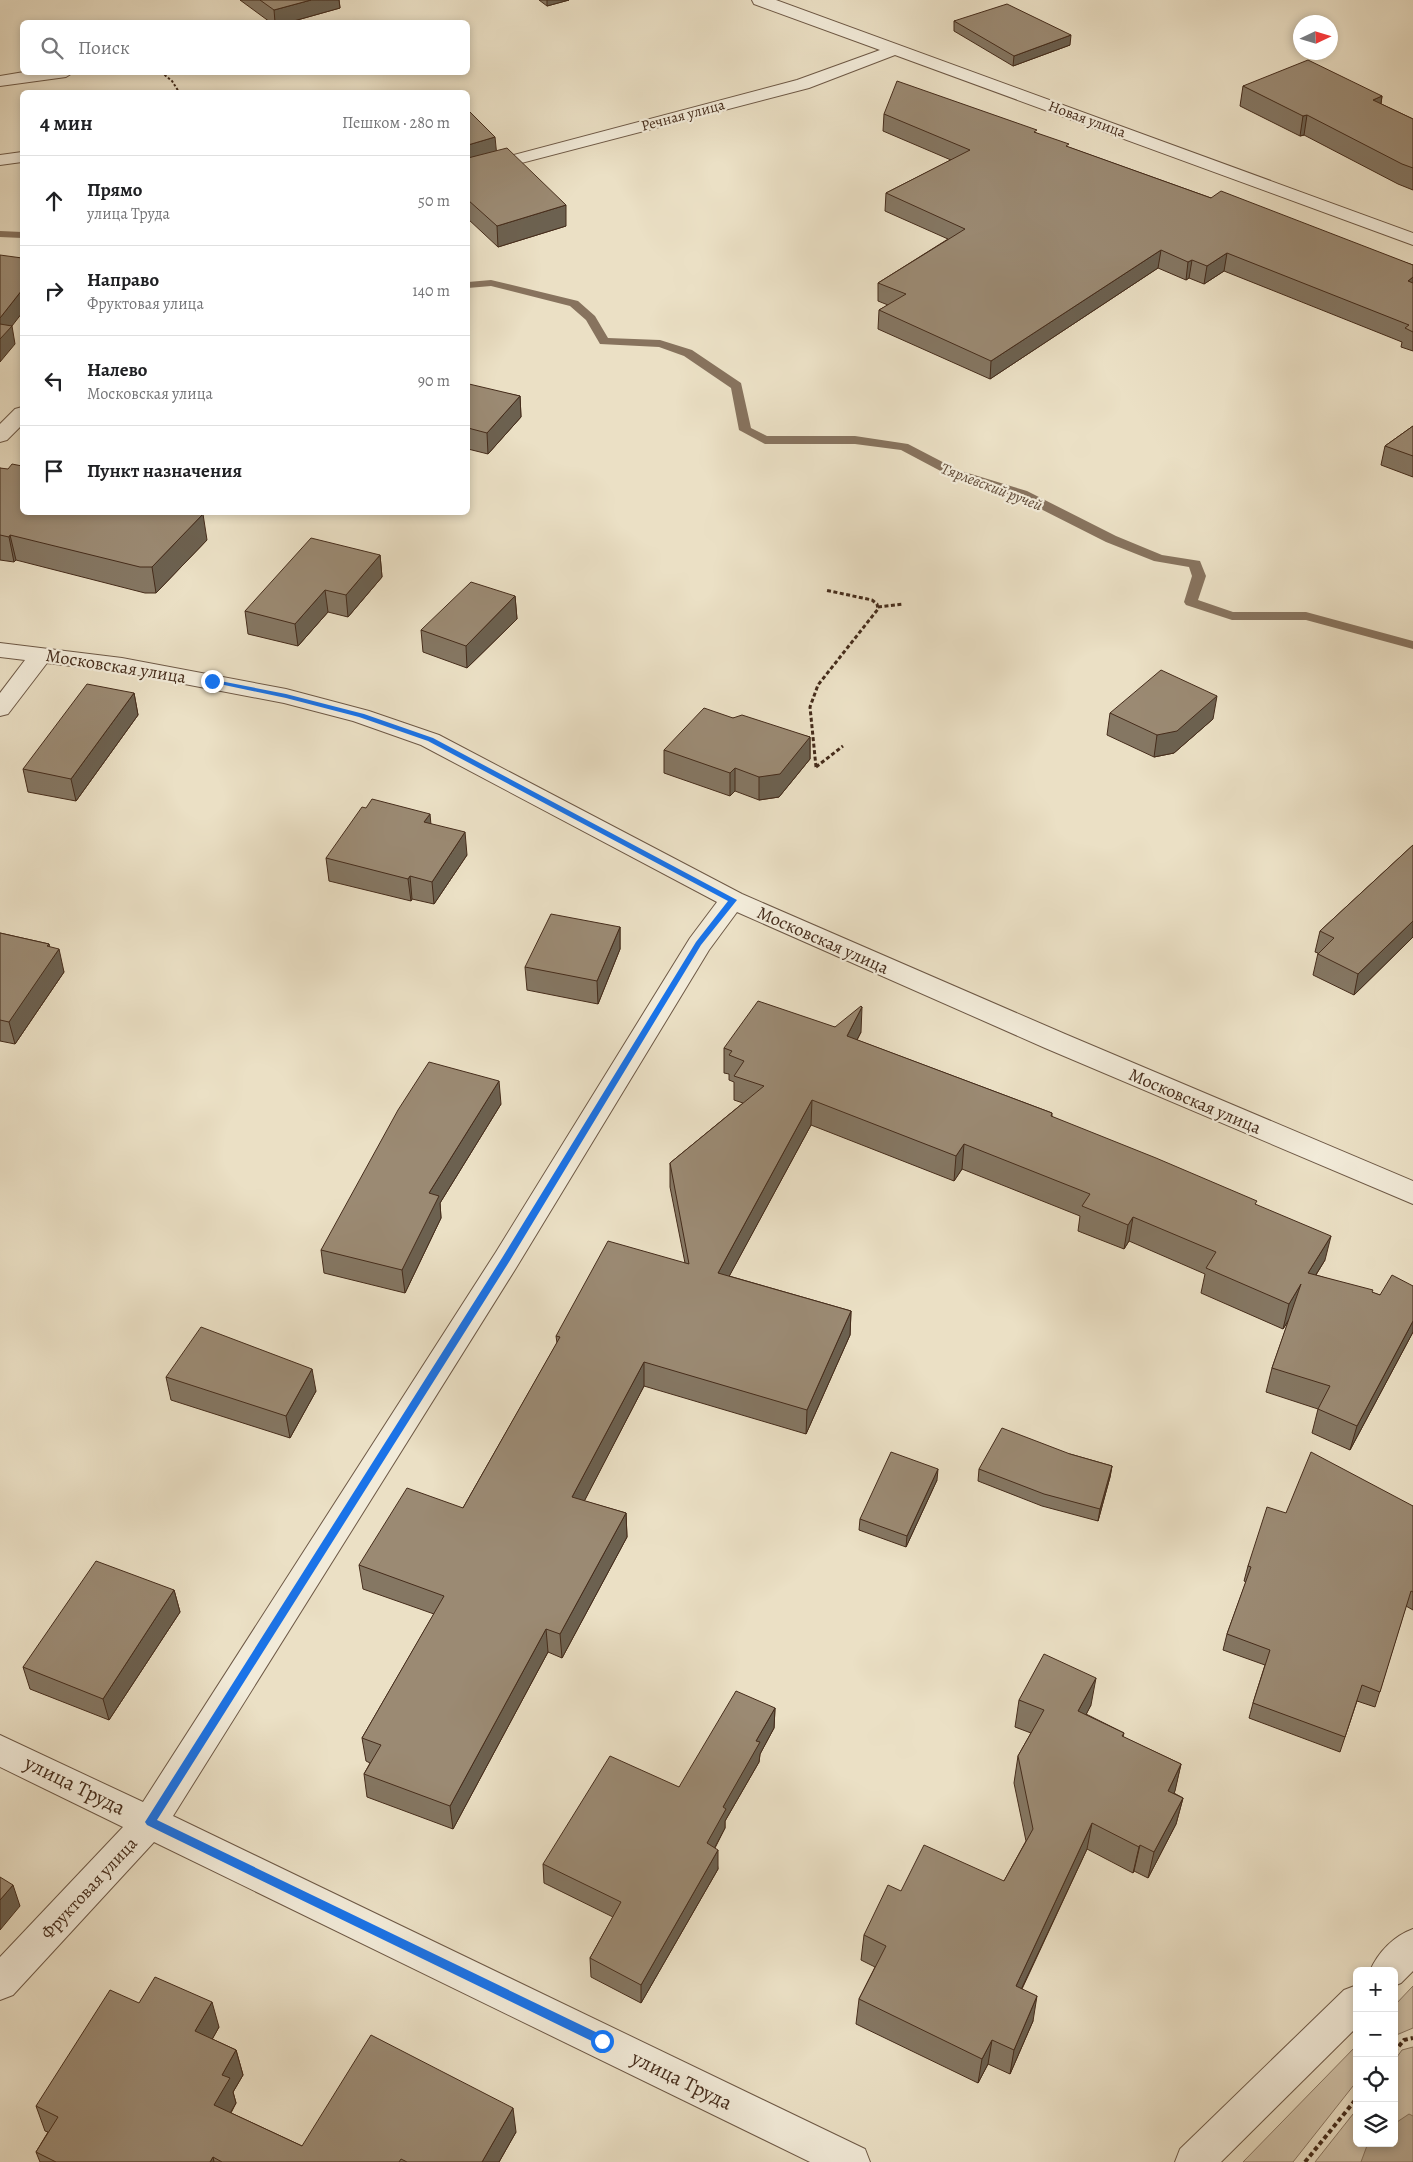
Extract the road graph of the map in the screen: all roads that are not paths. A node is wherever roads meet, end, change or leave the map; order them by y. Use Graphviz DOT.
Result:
graph roads {
  1 [pos="760,0"];
  2 [pos="895,49"];
  3 [pos="44,75"];
  4 [pos="0,81"];
  5 [pos="20,156"];
  6 [pos="0,160"];
  7 [pos="470,171"];
  8 [pos="1413,239"];
  9 [pos="20,415"];
  10 [pos="0,436"];
  11 [pos="0,650"];
  12 [pos="42,654"];
  13 [pos="0,709"];
  14 [pos="733,900"];
  15 [pos="1413,1193"];
  16 [pos="0,1750"];
  17 [pos="150,1822"];
  18 [pos="1413,1946"];
  19 [pos="1392,1967"];
  20 [pos="0,1983"];
  21 [pos="1353,2006"];
  22 [pos="851,2162"];
  23 [pos="1194,2162"];
  1 -- 2 [label="street, Новая улица"];
  2 -- 7 [label="street, Речная улица"];
  2 -- 8 [label="street, Новая улица"];
  3 -- 4 [label="street"];
  5 -- 6 [label="street"];
  9 -- 10 [label="street"];
  11 -- 12 [label="street, Московская улица"];
  12 -- 13 [label="street"];
  12 -- 14 [label="street, Московская улица"];
  14 -- 15 [label="street, Московская улица"];
  14 -- 17 [label="street, Фруктовая улица"];
  16 -- 17 [label="street, улица Труда"];
  17 -- 20 [label="street, Фруктовая улица"];
  17 -- 22 [label="street, улица Труда"];
  18 -- 19 [label="street"];
  21 -- 23 [label="street"];
}
